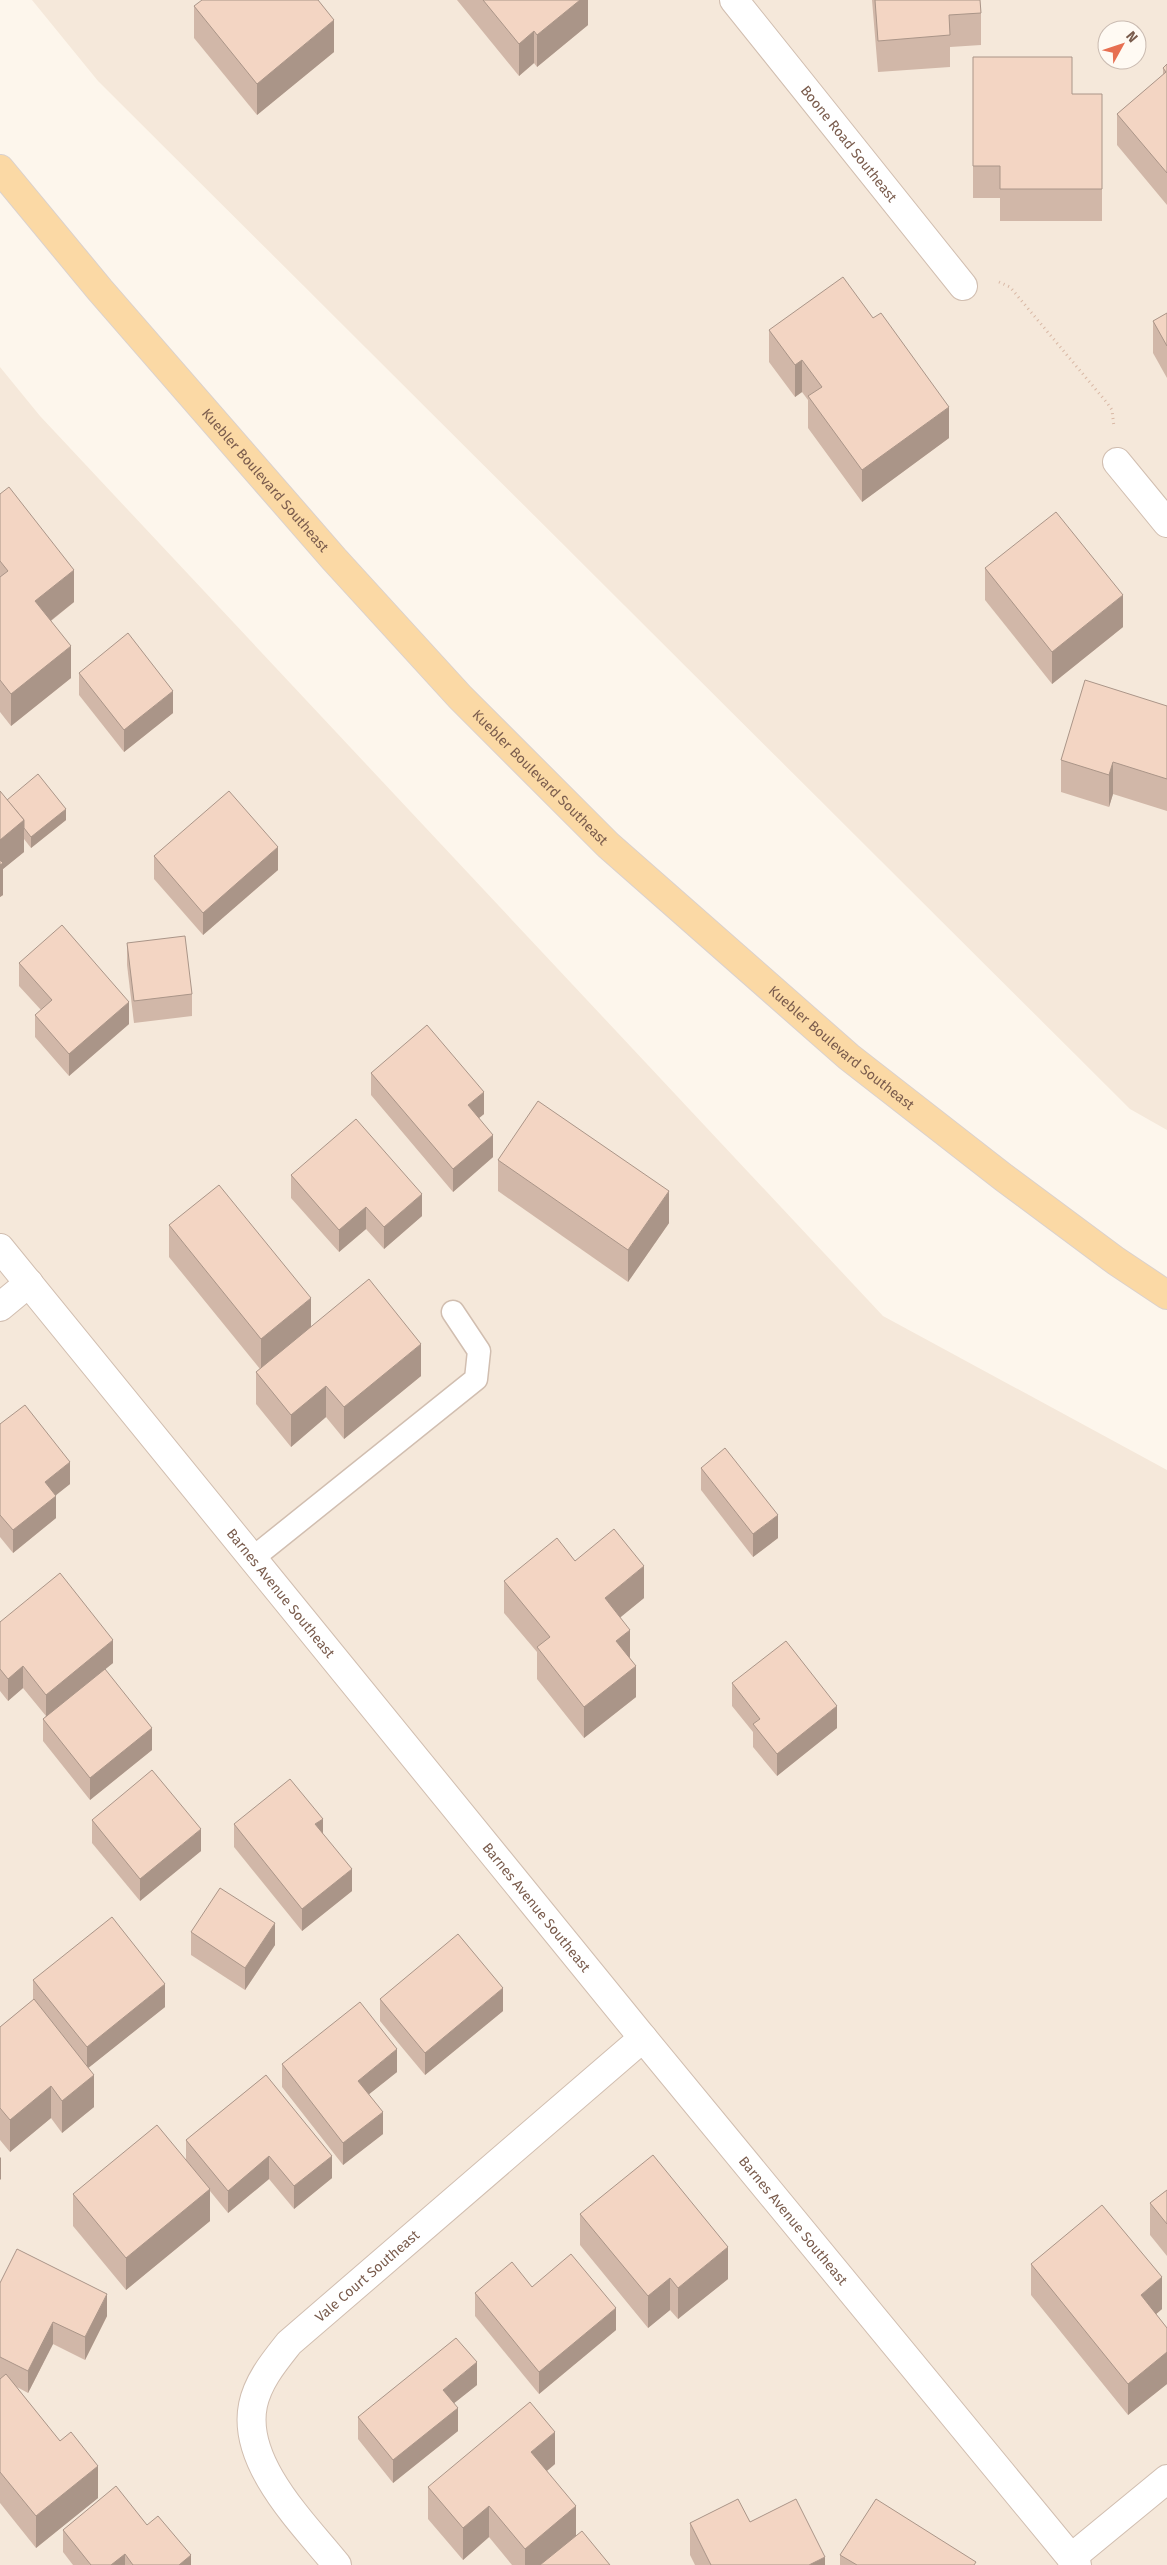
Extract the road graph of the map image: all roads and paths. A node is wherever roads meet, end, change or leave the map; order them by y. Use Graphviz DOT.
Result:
graph roads {
  1 [pos="734,0"];
  2 [pos="0,169"];
  3 [pos="963,286"];
  4 [pos="1117,462"];
  5 [pos="1167,523"];
  6 [pos="0,1248"];
  7 [pos="29,1283"];
  8 [pos="1167,1295"];
  9 [pos="0,1307"];
  10 [pos="453,1312"];
  11 [pos="253,1558"];
  12 [pos="644,2038"];
  13 [pos="1167,2479"];
  14 [pos="1074,2562"];
  15 [pos="337,2565"];
  1 -- 3 [label="street, Boone Road Southeast"];
  2 -- 8 [label="main road, Kuebler Boulevard Southeast"];
  3 -- 4 [label="path"];
  4 -- 5 [label="street"];
  6 -- 7 [label="street, Barnes Avenue Southeast"];
  7 -- 9 [label="street"];
  7 -- 11 [label="street, Barnes Avenue Southeast"];
  10 -- 11 [label="lane"];
  11 -- 12 [label="street, Barnes Avenue Southeast"];
  12 -- 14 [label="street, Barnes Avenue Southeast"];
  12 -- 15 [label="street, Vale Court Southeast"];
  13 -- 14 [label="street"];
}
